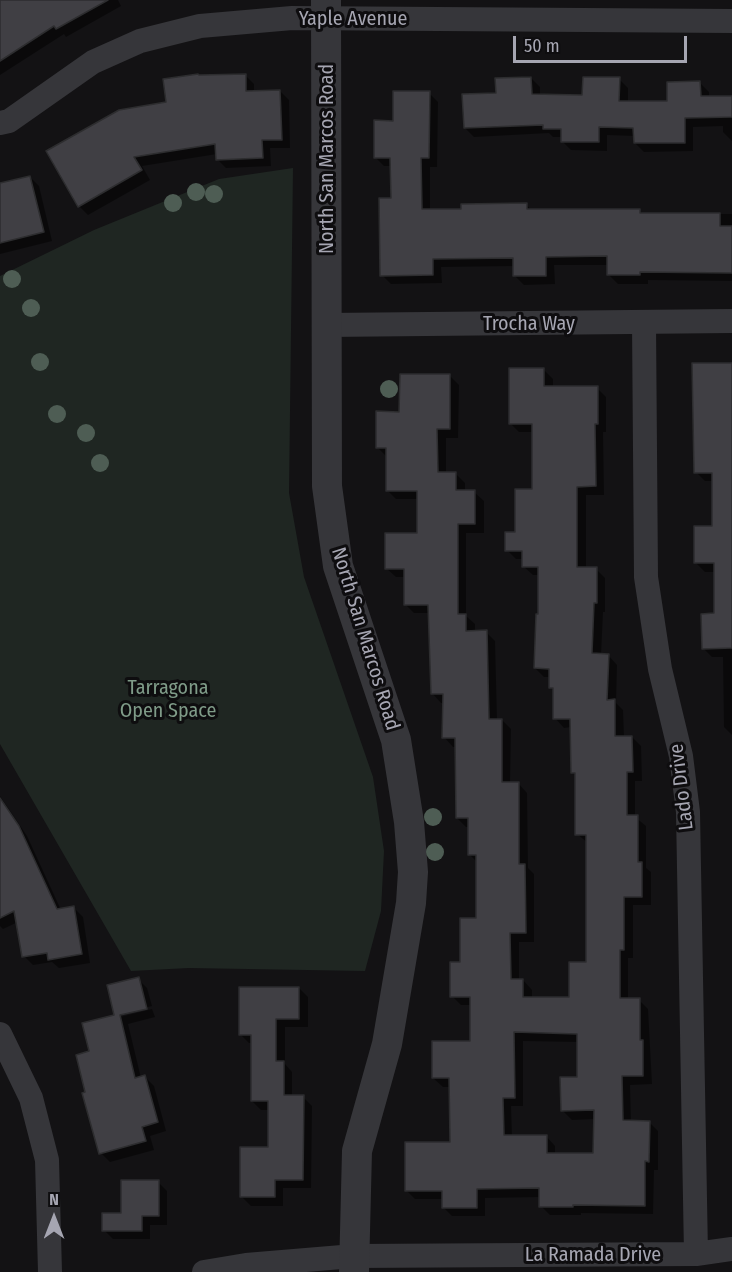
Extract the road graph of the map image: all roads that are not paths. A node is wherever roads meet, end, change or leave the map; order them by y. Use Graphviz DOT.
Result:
graph roads {
  1 [pos="326,9"];
  2 [pos="732,21"];
  3 [pos="0,123"];
  4 [pos="732,321"];
  5 [pos="644,323"];
  6 [pos="326,325"];
  7 [pos="0,1034"];
  8 [pos="732,1249"];
  9 [pos="696,1254"];
  10 [pos="354,1264"];
  11 [pos="50,1272"];
  12 [pos="204,1272"];
  1 -- 2 [label="street, Yaple Avenue"];
  1 -- 3 [label="street, Yaple Avenue"];
  1 -- 6 [label="street, North San Marcos Road"];
  4 -- 5 [label="street, Trocha Way"];
  5 -- 6 [label="street, Trocha Way"];
  5 -- 9 [label="street, Lado Drive"];
  6 -- 10 [label="street, North San Marcos Road"];
  7 -- 11 [label="street"];
  8 -- 9 [label="street, La Ramada Drive"];
  9 -- 10 [label="street, La Ramada Drive"];
  10 -- 12 [label="street, La Ramada Drive"];
}
